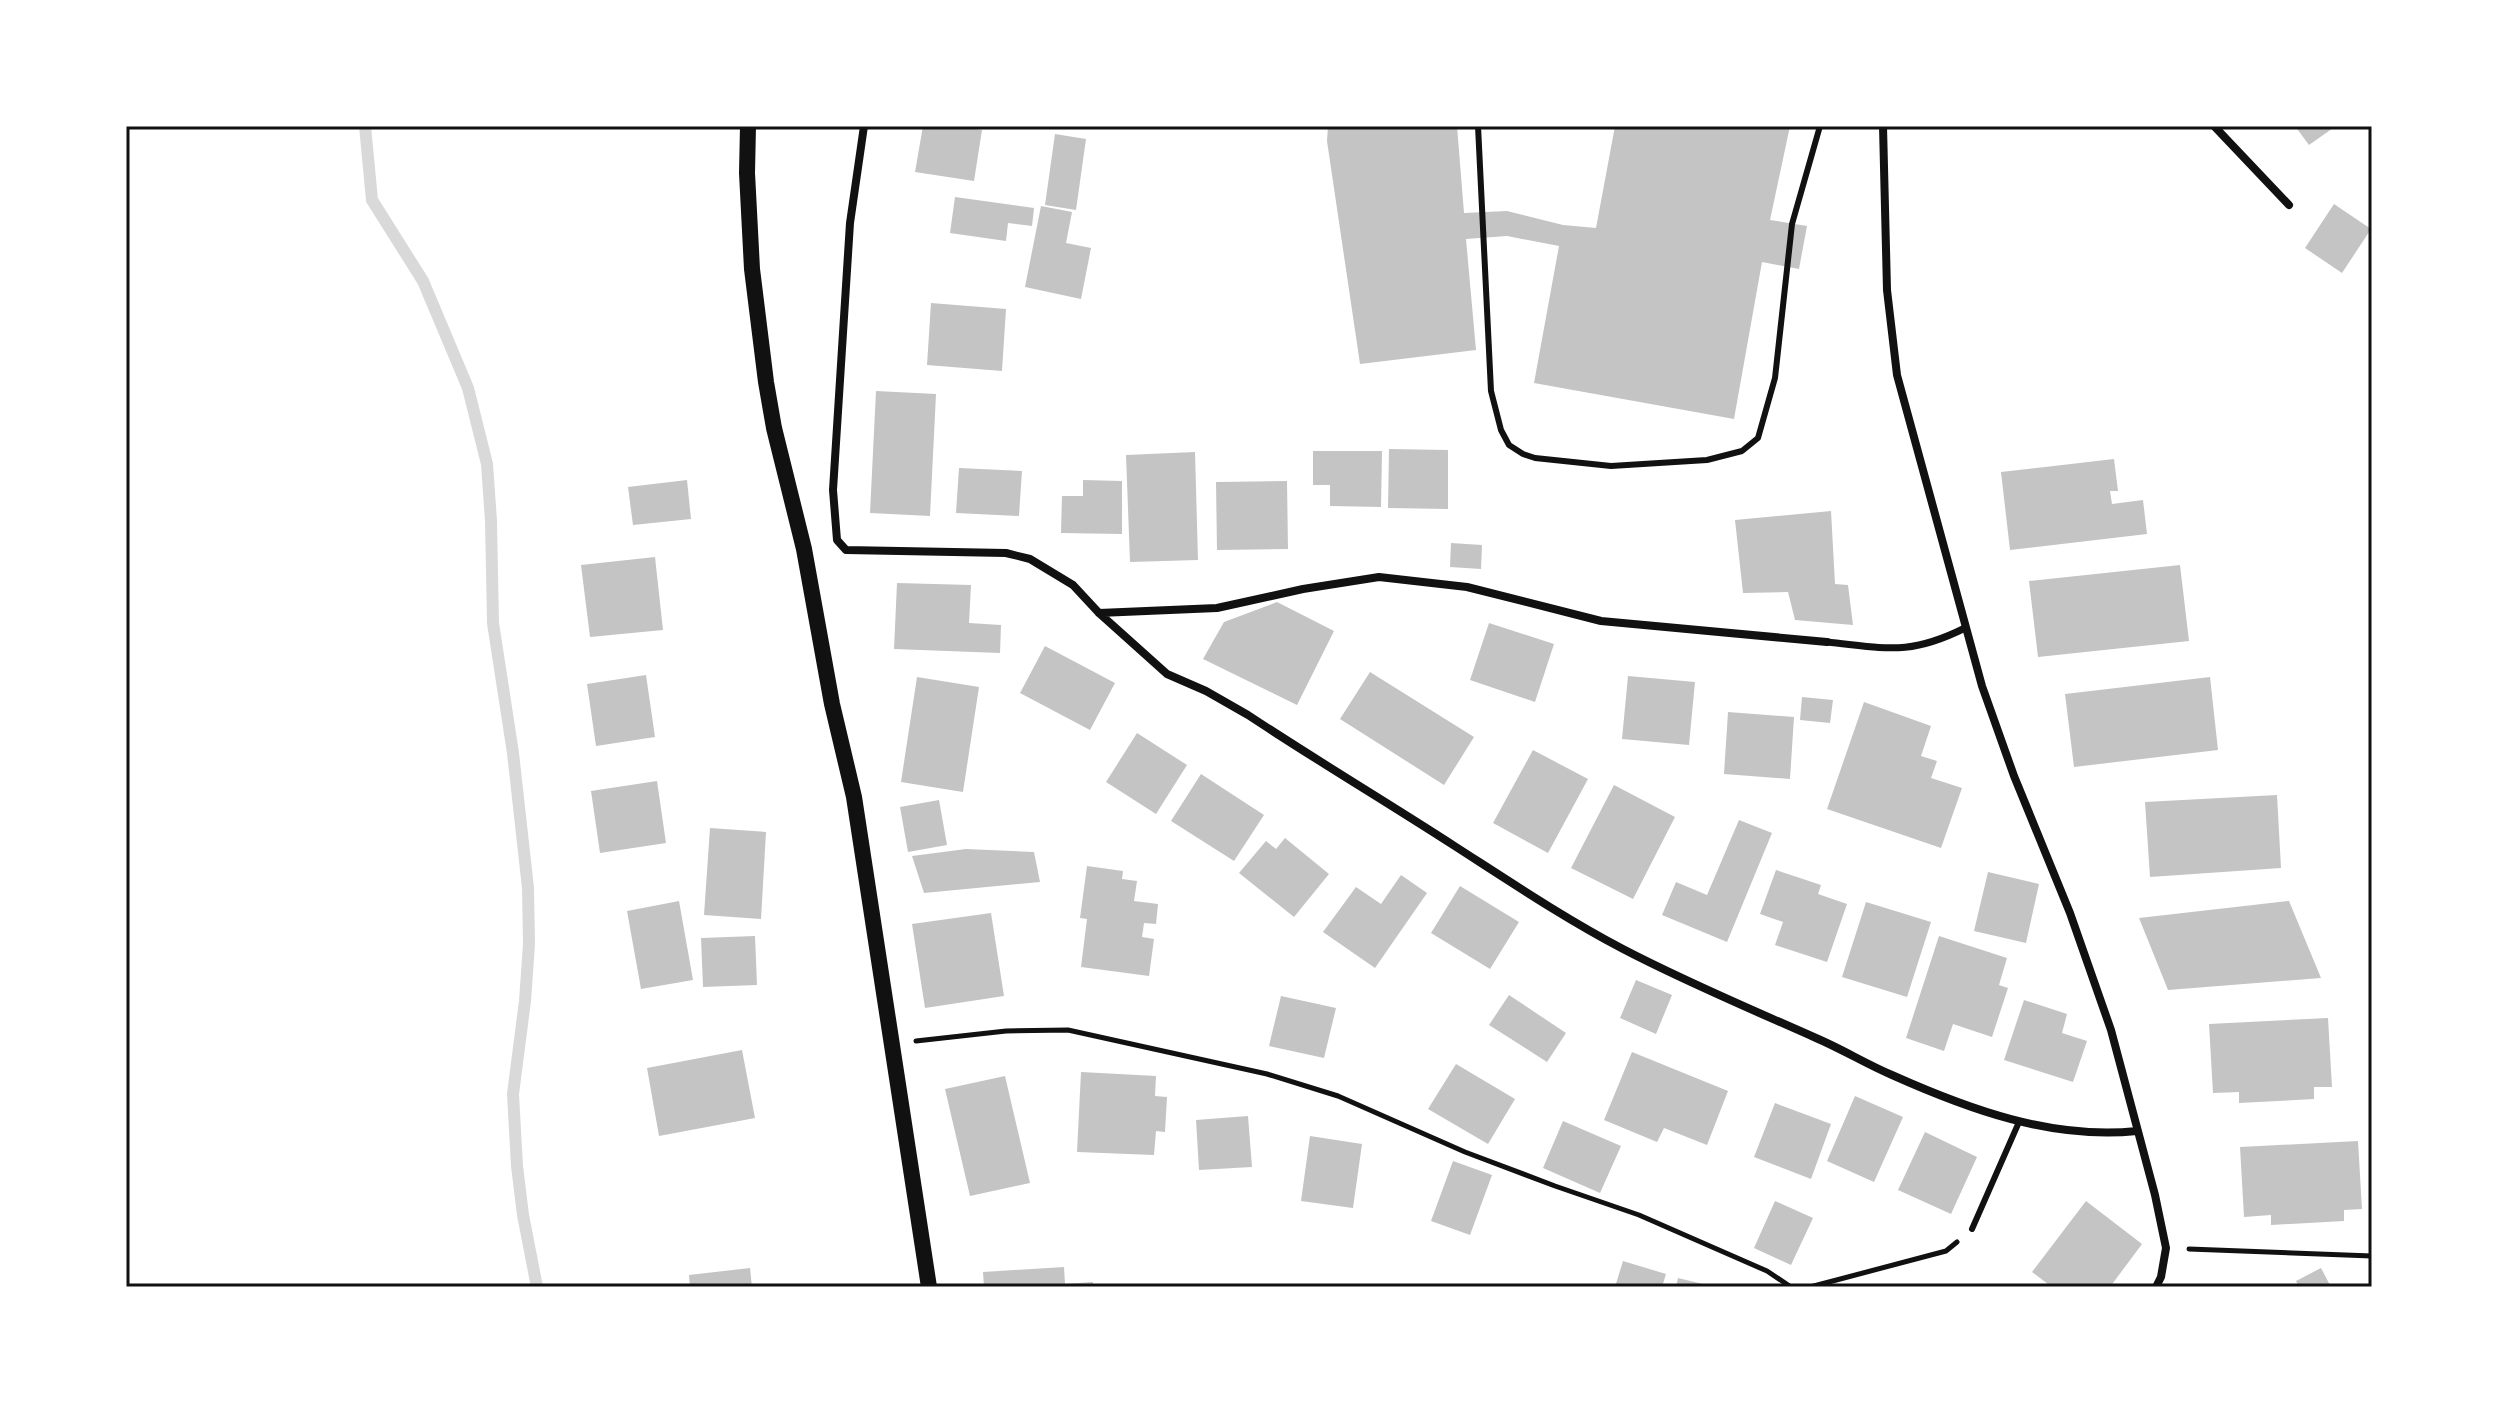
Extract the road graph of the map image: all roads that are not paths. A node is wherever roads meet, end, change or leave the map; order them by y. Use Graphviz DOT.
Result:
graph roads {
  1 [pos="748,126"];
  2 [pos="864,126"];
  3 [pos="1478,126"];
  4 [pos="1820,126"];
  5 [pos="1883,126"];
  6 [pos="2214,126"];
  7 [pos="2289,205"];
  8 [pos="1099,613"];
  9 [pos="1965,628"];
  10 [pos="1827,642"];
  11 [pos="2019,1122"];
  12 [pos="2137,1131"];
  13 [pos="1972,1229"];
  14 [pos="929,1287"];
  15 [pos="2156,1287"];
  1 -- 14 [label="main road"];
  2 -- 8 [label="street"];
  3 -- 4 [label="lane"];
  5 -- 9 [label="street"];
  6 -- 7 [label="street"];
  8 -- 10 [label="street"];
  8 -- 11 [label="street"];
  9 -- 10 [label="street"];
  9 -- 12 [label="street"];
  11 -- 12 [label="street"];
  11 -- 13 [label="lane"];
  12 -- 15 [label="street"];
}
